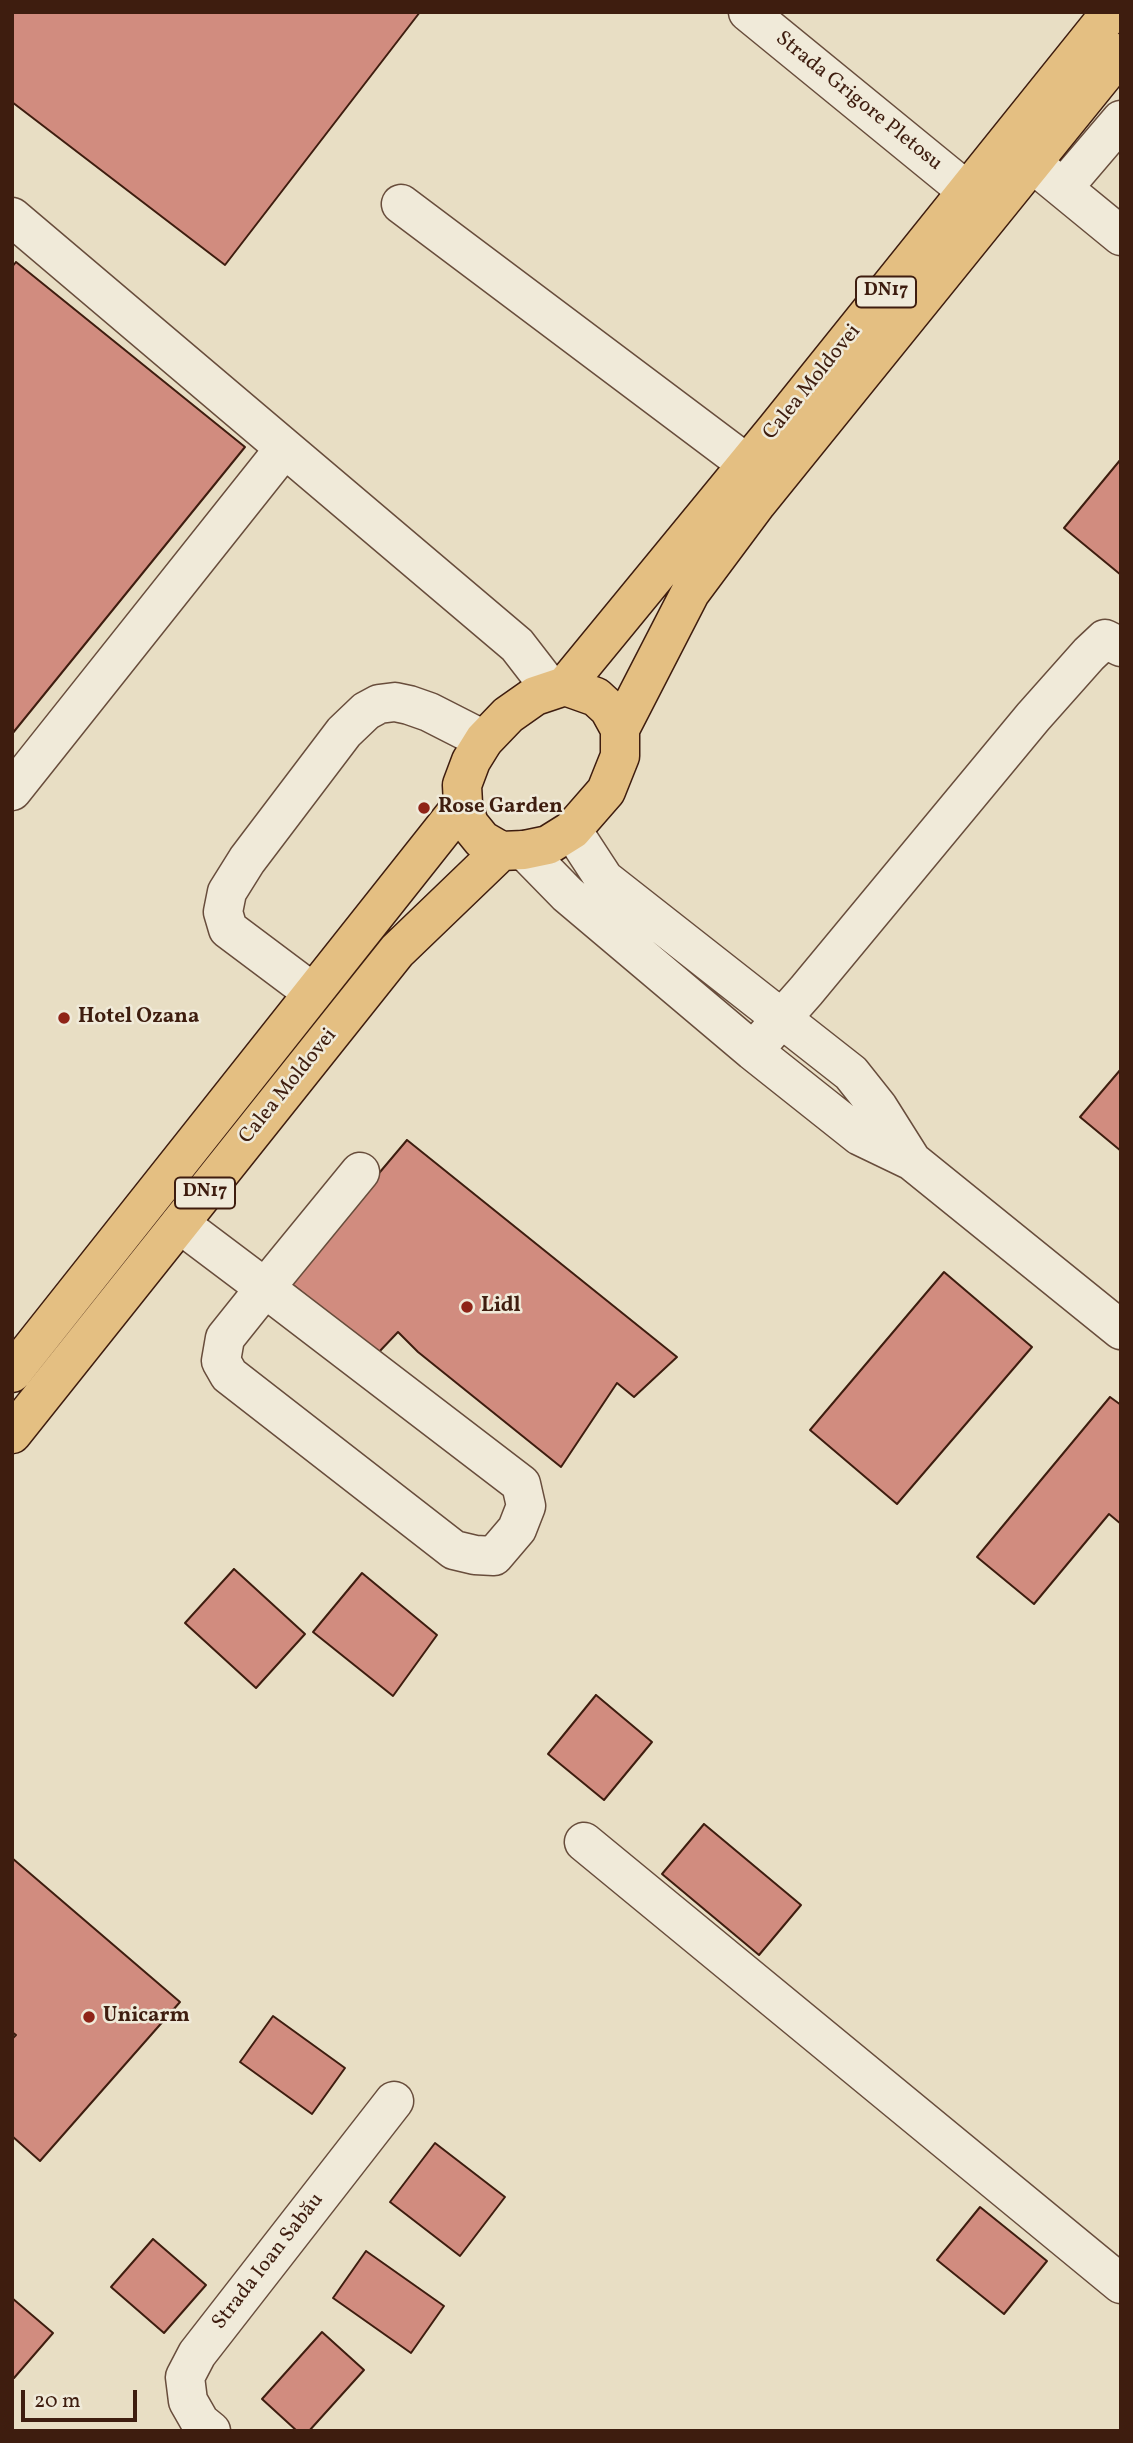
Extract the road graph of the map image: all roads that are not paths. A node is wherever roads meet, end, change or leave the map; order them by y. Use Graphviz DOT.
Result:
graph roads {
  1 [pos="748,12"];
  2 [pos="1111,12"];
  3 [pos="1121,53"];
  4 [pos="1121,120"];
  5 [pos="1032,163"];
  6 [pos="1063,188"];
  7 [pos="967,191"];
  8 [pos="401,204"];
  9 [pos="12,217"];
  10 [pos="1121,236"];
  11 [pos="284,449"];
  12 [pos="747,464"];
  13 [pos="1121,647"];
  14 [pos="558,687"];
  15 [pos="620,729"];
  16 [pos="484,740"];
  17 [pos="12,791"];
  18 [pos="463,804"];
  19 [pos="572,830"];
  20 [pos="512,850"];
  21 [pos="313,992"];
  22 [pos="781,1019"];
  23 [pos="752,1051"];
  24 [pos="912,1161"];
  25 [pos="360,1172"];
  26 [pos="180,1224"];
  27 [pos="265,1288"];
  28 [pos="1121,1330"];
  29 [pos="14,1367"];
  30 [pos="12,1434"];
  31 [pos="584,1842"];
  32 [pos="394,2101"];
  33 [pos="1121,2284"];
  34 [pos="211,2431"];
  1 -- 7 [label="street, Strada Grigore Pletosu"];
  2 -- 7 [label="main road, Calea Moldovei / DN17"];
  3 -- 5 [label="main road, Calea Moldovei / DN17"];
  4 -- 6 [label="street"];
  5 -- 6 [label="street"];
  5 -- 15 [label="main road, Calea Moldovei / DN17"];
  6 -- 10 [label="street"];
  7 -- 12 [label="main road, Calea Moldovei / DN17"];
  8 -- 12 [label="street"];
  9 -- 11 [label="street"];
  11 -- 14 [label="street"];
  11 -- 17 [label="street"];
  12 -- 14 [label="main road, Calea Moldovei / DN17"];
  13 -- 22 [label="street"];
  14 -- 15 [label="main road"];
  14 -- 16 [label="main road"];
  15 -- 19 [label="main road"];
  16 -- 18 [label="main road"];
  16 -- 21 [label="street"];
  18 -- 20 [label="main road"];
  18 -- 21 [label="main road, Calea Moldovei / DN17"];
  19 -- 20 [label="main road"];
  19 -- 22 [label="street"];
  20 -- 23 [label="street"];
  20 -- 26 [label="main road, Calea Moldovei / DN17"];
  21 -- 29 [label="main road, Calea Moldovei / DN17"];
  22 -- 23 [label="street"];
  22 -- 24 [label="street"];
  23 -- 24 [label="street"];
  24 -- 28 [label="street"];
  25 -- 27 [label="street"];
  26 -- 27 [label="street"];
  26 -- 30 [label="main road, Calea Moldovei / DN17"];
  27 -- 27 [label="street"];
  31 -- 33 [label="street"];
  32 -- 34 [label="street, Strada Ioan Sabău"];
}
